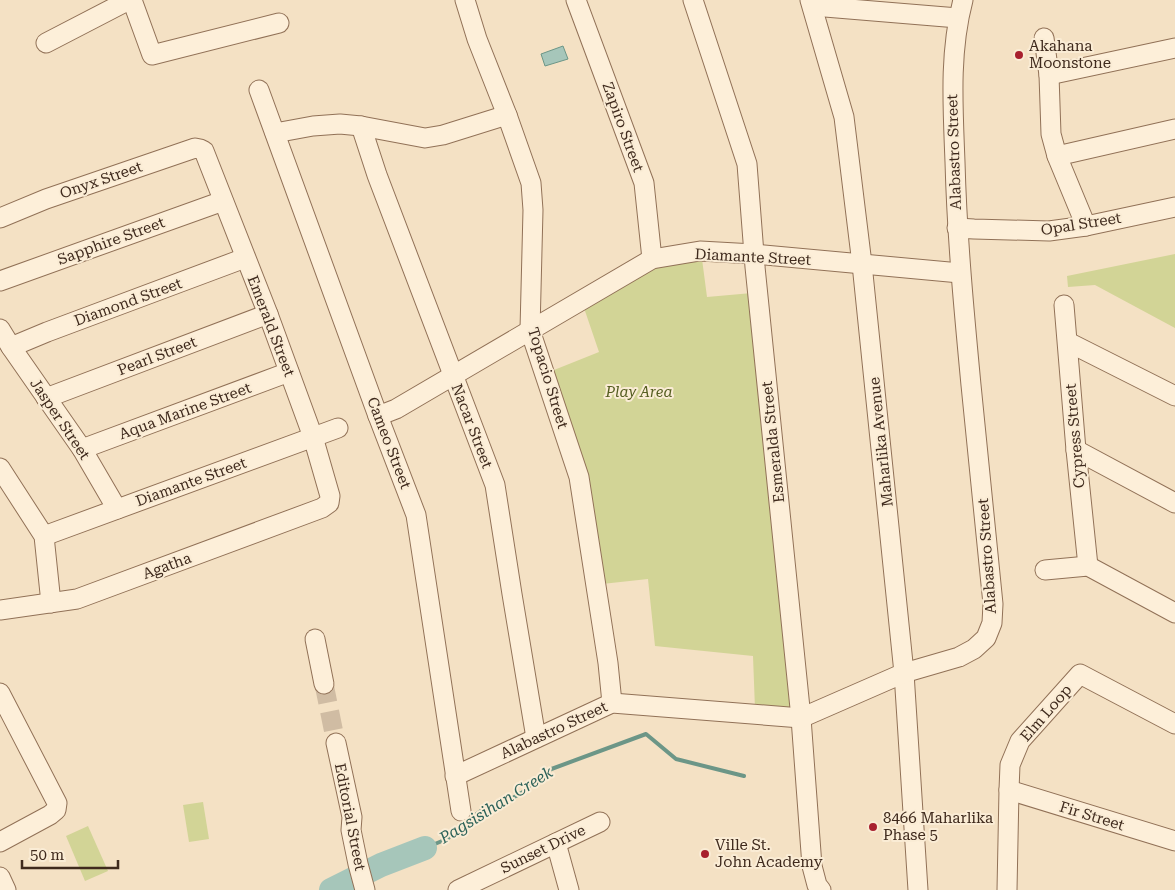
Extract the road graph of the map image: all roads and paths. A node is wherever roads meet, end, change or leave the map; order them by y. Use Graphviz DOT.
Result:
graph roads {
  1 [pos="130,0"];
  2 [pos="465,0"];
  3 [pos="576,0"];
  4 [pos="693,0"];
  5 [pos="963,0"];
  6 [pos="812,3"];
  7 [pos="958,18"];
  8 [pos="279,23"];
  9 [pos="1044,38"];
  10 [pos="46,43"];
  11 [pos="1175,48"];
  12 [pos="1049,75"];
  13 [pos="259,90"];
  14 [pos="507,115"];
  15 [pos="361,126"];
  16 [pos="1175,129"];
  17 [pos="275,133"];
  18 [pos="204,151"];
  19 [pos="1056,156"];
  20 [pos="223,201"];
  21 [pos="1175,206"];
  22 [pos="0,218"];
  23 [pos="1086,226"];
  24 [pos="957,228"];
  25 [pos="754,254"];
  26 [pos="245,258"];
  27 [pos="652,259"];
  28 [pos="862,264"];
  29 [pos="960,273"];
  30 [pos="0,281"];
  31 [pos="1064,305"];
  32 [pos="268,314"];
  33 [pos="0,329"];
  34 [pos="530,330"];
  35 [pos="1068,342"];
  36 [pos="11,346"];
  37 [pos="288,372"];
  38 [pos="453,375"];
  39 [pos="1175,396"];
  40 [pos="46,398"];
  41 [pos="378,416"];
  42 [pos="338,428"];
  43 [pos="313,437"];
  44 [pos="82,449"];
  45 [pos="1076,450"];
  46 [pos="0,468"];
  47 [pos="329,503"];
  48 [pos="1175,503"];
  49 [pos="117,509"];
  50 [pos="44,536"];
  51 [pos="1088,566"];
  52 [pos="1045,570"];
  53 [pos="51,603"];
  54 [pos="0,610"];
  55 [pos="1175,613"];
  56 [pos="315,639"];
  57 [pos="904,672"];
  58 [pos="324,684"];
  59 [pos="0,693"];
  60 [pos="612,703"];
  61 [pos="801,718"];
  62 [pos="1175,724"];
  63 [pos="536,738"];
  64 [pos="336,743"];
  65 [pos="456,776"];
  66 [pos="1009,790"];
  67 [pos="461,811"];
  68 [pos="600,822"];
  69 [pos="1175,841"];
  70 [pos="0,842"];
  71 [pos="556,843"];
  72 [pos="0,877"];
  73 [pos="362,878"];
  74 [pos="465,888"];
  75 [pos="6,890"];
  76 [pos="569,890"];
  77 [pos="821,890"];
  78 [pos="918,890"];
  79 [pos="1007,890"];
  1 -- 8 [label="street"];
  1 -- 10 [label="street"];
  2 -- 14 [label="street, Topacio Street"];
  3 -- 27 [label="street, Zapiro Street"];
  4 -- 25 [label="street, Esmeralda Street"];
  5 -- 7 [label="street, Alabastro Street"];
  6 -- 7 [label="street"];
  6 -- 28 [label="street, Maharlika Avenue"];
  7 -- 24 [label="street, Alabastro Street"];
  9 -- 12 [label="street"];
  11 -- 12 [label="street"];
  12 -- 19 [label="street"];
  13 -- 17 [label="street, Cameo Street"];
  14 -- 15 [label="street"];
  14 -- 34 [label="street, Topacio Street"];
  15 -- 17 [label="street"];
  15 -- 38 [label="street, Nacar Street"];
  16 -- 19 [label="street"];
  17 -- 41 [label="street, Cameo Street"];
  18 -- 20 [label="street, Emerald Street"];
  18 -- 22 [label="street, Onyx Street"];
  19 -- 23 [label="street"];
  20 -- 26 [label="street, Emerald Street"];
  20 -- 30 [label="street, Sapphire Street"];
  21 -- 23 [label="street, Opal Street"];
  23 -- 24 [label="street, Opal Street"];
  24 -- 29 [label="street, Alabastro Street"];
  25 -- 27 [label="street, Diamante Street"];
  25 -- 28 [label="street, Diamante Street"];
  25 -- 61 [label="street, Esmeralda Street"];
  26 -- 32 [label="street, Emerald Street"];
  26 -- 36 [label="street, Diamond Street"];
  27 -- 34 [label="street, Diamante Street"];
  28 -- 29 [label="street, Diamante Street"];
  28 -- 57 [label="street, Maharlika Avenue"];
  29 -- 57 [label="street, Alabastro Street"];
  31 -- 35 [label="street, Cypress Street"];
  32 -- 37 [label="street, Emerald Street"];
  32 -- 40 [label="street, Pearl Street"];
  33 -- 36 [label="street, Jasper Street"];
  34 -- 38 [label="street, Diamante Street"];
  34 -- 60 [label="street, Topacio Street"];
  35 -- 39 [label="street"];
  35 -- 45 [label="street, Cypress Street"];
  36 -- 40 [label="street, Jasper Street"];
  37 -- 43 [label="street, Emerald Street"];
  37 -- 44 [label="street, Aqua Marine Street"];
  38 -- 41 [label="street, Diamante Street"];
  38 -- 63 [label="street, Nacar Street"];
  40 -- 44 [label="street, Jasper Street"];
  41 -- 65 [label="street, Cameo Street"];
  42 -- 43 [label="street, Diamante Street"];
  43 -- 47 [label="street, Emerald Street"];
  43 -- 49 [label="street, Diamante Street"];
  44 -- 49 [label="street, Jasper Street"];
  45 -- 48 [label="street"];
  45 -- 51 [label="street, Cypress Street"];
  46 -- 50 [label="street"];
  47 -- 53 [label="street, Agatha"];
  49 -- 50 [label="street, Diamante Street"];
  50 -- 53 [label="street"];
  51 -- 52 [label="street"];
  51 -- 55 [label="street"];
  53 -- 54 [label="street, Agatha"];
  56 -- 58 [label="street"];
  57 -- 61 [label="street, Alabastro Street"];
  57 -- 78 [label="street, Maharlika Avenue"];
  59 -- 70 [label="street"];
  60 -- 61 [label="street, Alabastro Street"];
  60 -- 63 [label="street, Alabastro Street"];
  61 -- 77 [label="street, Esmeralda Street"];
  62 -- 66 [label="street, Elm Loop"];
  63 -- 65 [label="street, Alabastro Street"];
  64 -- 73 [label="street, Editorial Street"];
  65 -- 67 [label="street, Cameo Street"];
  66 -- 69 [label="street, Fir Street"];
  66 -- 79 [label="street, Elm Loop"];
  68 -- 71 [label="street, Sunset Drive"];
  71 -- 74 [label="street, Sunset Drive"];
  71 -- 76 [label="street"];
  72 -- 75 [label="street"];
}
